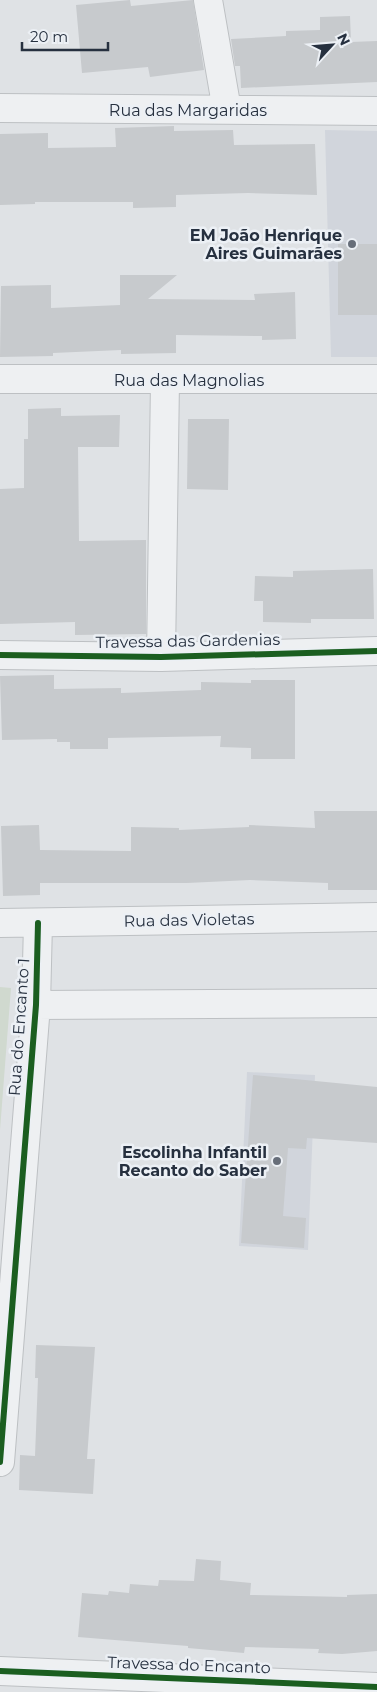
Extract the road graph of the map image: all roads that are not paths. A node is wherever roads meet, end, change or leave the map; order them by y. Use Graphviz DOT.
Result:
graph roads {
  1 [pos="208,0"];
  2 [pos="0,108"];
  3 [pos="227,110"];
  4 [pos="377,111"];
  5 [pos="0,379"];
  6 [pos="377,379"];
  7 [pos="165,381"];
  8 [pos="377,651"];
  9 [pos="0,655"];
  10 [pos="161,657"];
  11 [pos="377,917"];
  12 [pos="0,923"];
  13 [pos="38,923"];
  14 [pos="377,1003"];
  15 [pos="36,1005"];
  16 [pos="0,1462"];
  17 [pos="0,1671"];
  18 [pos="377,1687"];
  1 -- 3 [label="street"];
  2 -- 3 [label="street, Rua das Margaridas"];
  3 -- 4 [label="street, Rua das Margaridas"];
  5 -- 7 [label="street, Rua das Magnolias"];
  6 -- 7 [label="street, Rua das Magnolias"];
  7 -- 10 [label="street, Travessa das Gardenias"];
  8 -- 10 [label="street, Travessa das Gardenias"];
  9 -- 10 [label="street, Travessa das Gardenias"];
  11 -- 13 [label="street, Rua das Violetas"];
  12 -- 13 [label="street, Rua das Violetas"];
  13 -- 15 [label="street, Rua do Encanto 1"];
  14 -- 15 [label="street"];
  15 -- 16 [label="street, Rua do Encanto 1"];
  17 -- 18 [label="street, Travessa do Encanto"];
}
